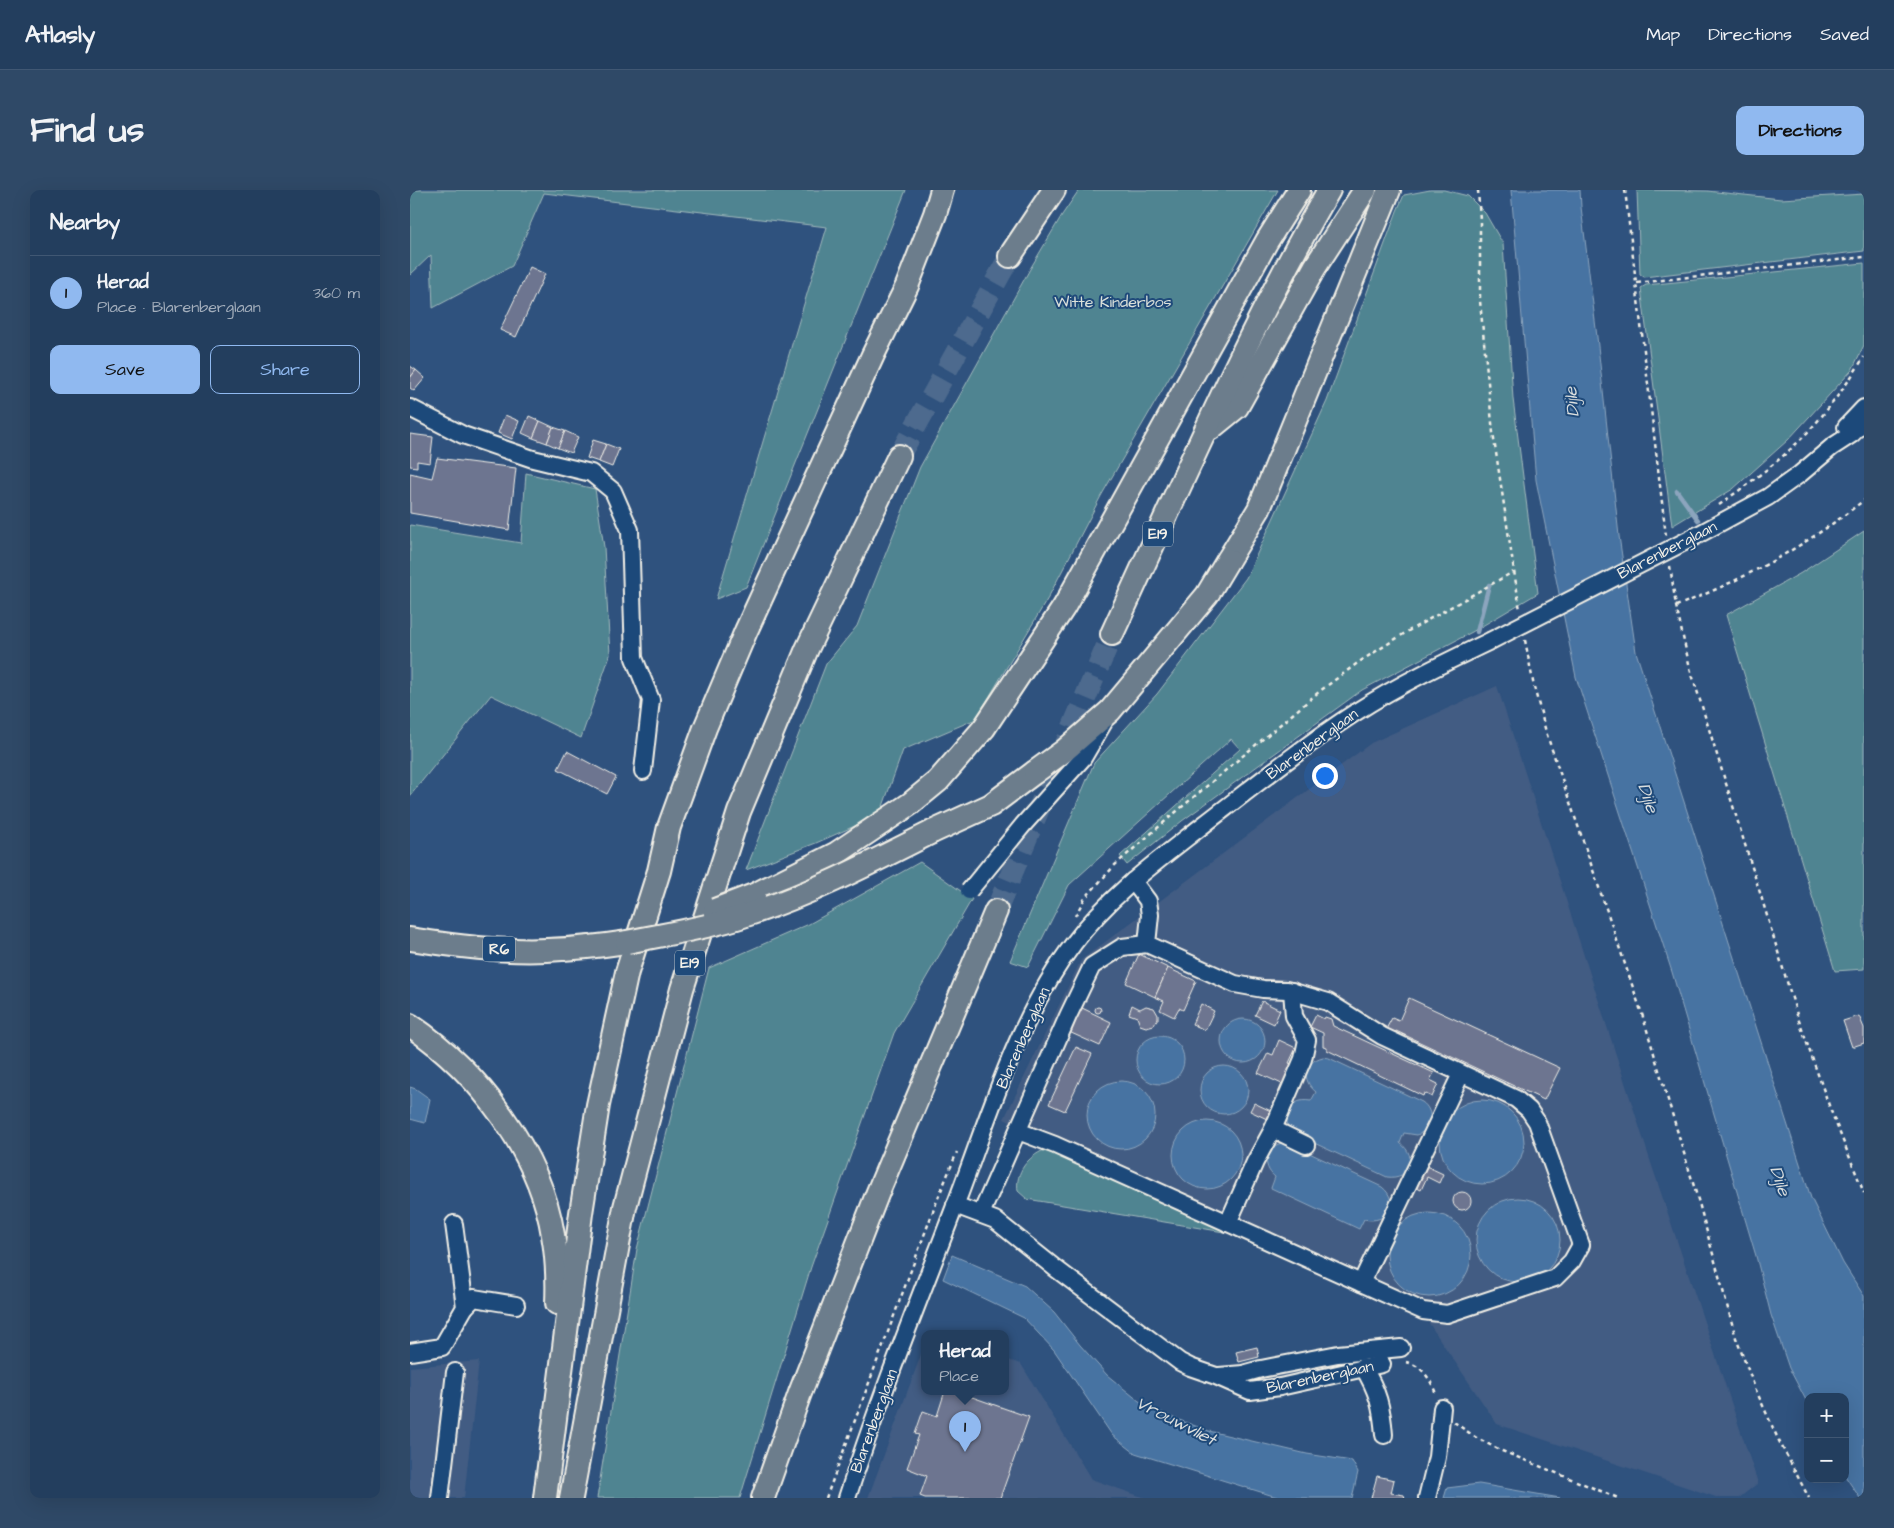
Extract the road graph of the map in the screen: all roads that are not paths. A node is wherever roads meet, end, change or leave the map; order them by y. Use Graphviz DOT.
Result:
graph roads {
  1 [pos="942,190"];
  2 [pos="1054,190"];
  3 [pos="1299,190"];
  4 [pos="1329,190"];
  5 [pos="1365,190"];
  6 [pos="1389,190"];
  7 [pos="1010,256"];
  8 [pos="410,408"];
  9 [pos="1864,408"];
  10 [pos="1864,422"];
  11 [pos="1204,435"];
  12 [pos="1832,447"];
  13 [pos="899,456"];
  14 [pos="1112,634"];
  15 [pos="1110,712"];
  16 [pos="643,771"];
  17 [pos="1133,881"];
  18 [pos="969,891"];
  19 [pos="996,911"];
  20 [pos="410,939"];
  21 [pos="627,942"];
  22 [pos="1147,944"];
  23 [pos="1292,991"];
  24 [pos="410,1025"];
  25 [pos="1461,1074"];
  26 [pos="1273,1129"];
  27 [pos="1018,1131"];
  28 [pos="1306,1146"];
  29 [pos="955,1205"];
  30 [pos="981,1214"];
  31 [pos="1228,1223"];
  32 [pos="454,1224"];
  33 [pos="1361,1283"];
  34 [pos="516,1305"];
  35 [pos="465,1308"];
  36 [pos="1401,1348"];
  37 [pos="410,1352"];
  38 [pos="1382,1364"];
  39 [pos="1363,1367"];
  40 [pos="455,1372"];
  41 [pos="1216,1376"];
  42 [pos="1442,1408"];
  43 [pos="1384,1435"];
  44 [pos="440,1498"];
  45 [pos="536,1498"];
  46 [pos="545,1498"];
  47 [pos="570,1498"];
  48 [pos="763,1498"];
  49 [pos="847,1498"];
  50 [pos="1427,1498"];
  1 -- 46 [label="highway"];
  2 -- 7 [label="highway"];
  3 -- 21 [label="highway, bridge"];
  4 -- 11 [label="highway, E19"];
  5 -- 11 [label="highway"];
  6 -- 15 [label="highway, bridge"];
  8 -- 16 [label="street"];
  9 -- 12 [label="street, Blarenberglaan"];
  10 -- 12 [label="street, Blarenberglaan"];
  11 -- 14 [label="highway, E19"];
  12 -- 17 [label="street, Blarenberglaan, bridge"];
  13 -- 47 [label="highway, E19"];
  15 -- 18 [label="street, bridge"];
  15 -- 21 [label="highway, bridge"];
  17 -- 22 [label="street"];
  17 -- 29 [label="street, Blarenberglaan"];
  19 -- 48 [label="highway"];
  20 -- 21 [label="highway, R6"];
  22 -- 23 [label="street"];
  22 -- 27 [label="street"];
  23 -- 25 [label="street"];
  23 -- 26 [label="street"];
  24 -- 45 [label="highway"];
  25 -- 33 [label="street"];
  25 -- 33 [label="street"];
  26 -- 28 [label="street"];
  26 -- 31 [label="street"];
  27 -- 30 [label="street"];
  27 -- 31 [label="street"];
  29 -- 30 [label="street, Blarenberglaan"];
  29 -- 49 [label="street, Blarenberglaan"];
  30 -- 41 [label="street, Blarenberglaan"];
  31 -- 33 [label="street"];
  32 -- 35 [label="street"];
  34 -- 35 [label="street"];
  35 -- 37 [label="street"];
  36 -- 41 [label="street"];
  38 -- 39 [label="street, Blarenberglaan"];
  39 -- 41 [label="street, Blarenberglaan"];
  39 -- 43 [label="street"];
  40 -- 44 [label="street"];
  42 -- 50 [label="street"];
}
